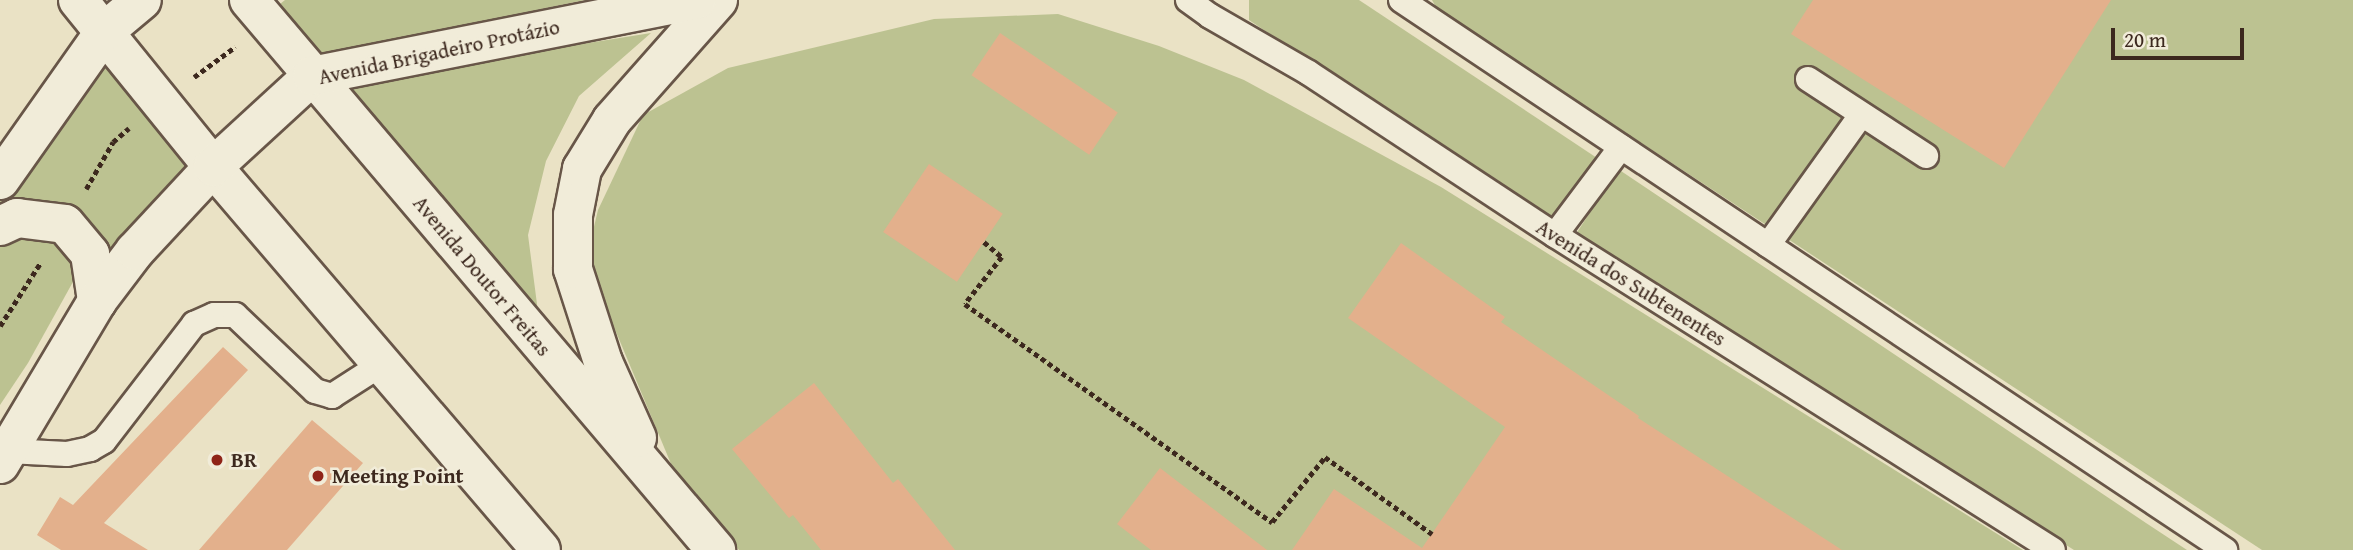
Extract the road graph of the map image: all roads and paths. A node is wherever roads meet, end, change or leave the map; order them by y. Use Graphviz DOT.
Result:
graph roads {
  1 [pos="78,0"];
  2 [pos="142,0"];
  3 [pos="249,0"];
  4 [pos="697,0"];
  5 [pos="718,0"];
  6 [pos="1188,0"];
  7 [pos="1408,2"];
  8 [pos="1217,8"];
  9 [pos="105,31"];
  10 [pos="312,76"];
  11 [pos="1808,79"];
  12 [pos="1861,115"];
  13 [pos="1621,147"];
  14 [pos="1926,156"];
  15 [pos="213,167"];
  16 [pos="0,180"];
  17 [pos="0,226"];
  18 [pos="1555,235"];
  19 [pos="984,242"];
  20 [pos="1769,245"];
  21 [pos="97,301"];
  22 [pos="382,364"];
  23 [pos="4,457"];
  24 [pos="655,479"];
  25 [pos="1432,534"];
  26 [pos="541,550"];
  27 [pos="716,550"];
  28 [pos="2053,550"];
  29 [pos="2225,550"];
  1 -- 9 [label="main road"];
  2 -- 9 [label="main road"];
  3 -- 10 [label="main road, Avenida Doutor Freitas"];
  4 -- 10 [label="main road, Avenida Brigadeiro Protázio"];
  5 -- 24 [label="main road"];
  6 -- 8 [label="lane, Avenida dos Subtenentes"];
  7 -- 13 [label="lane"];
  8 -- 18 [label="lane, Avenida dos Subtenentes"];
  9 -- 15 [label="main road"];
  9 -- 16 [label="main road"];
  10 -- 15 [label="main road, Avenida Brigadeiro Protázio"];
  10 -- 24 [label="main road, Avenida Doutor Freitas"];
  11 -- 12 [label="lane"];
  12 -- 14 [label="lane"];
  12 -- 20 [label="lane"];
  13 -- 18 [label="lane"];
  13 -- 20 [label="lane"];
  15 -- 21 [label="main road, Avenida Brigadeiro Protázio"];
  15 -- 22 [label="main road"];
  17 -- 21 [label="main road"];
  18 -- 28 [label="lane, Avenida dos Subtenentes"];
  19 -- 25 [label="path"];
  20 -- 29 [label="lane"];
  21 -- 23 [label="main road, Avenida Brigadeiro Protázio"];
  22 -- 23 [label="lane"];
  22 -- 26 [label="main road"];
  24 -- 27 [label="main road, Avenida Doutor Freitas"];
}
